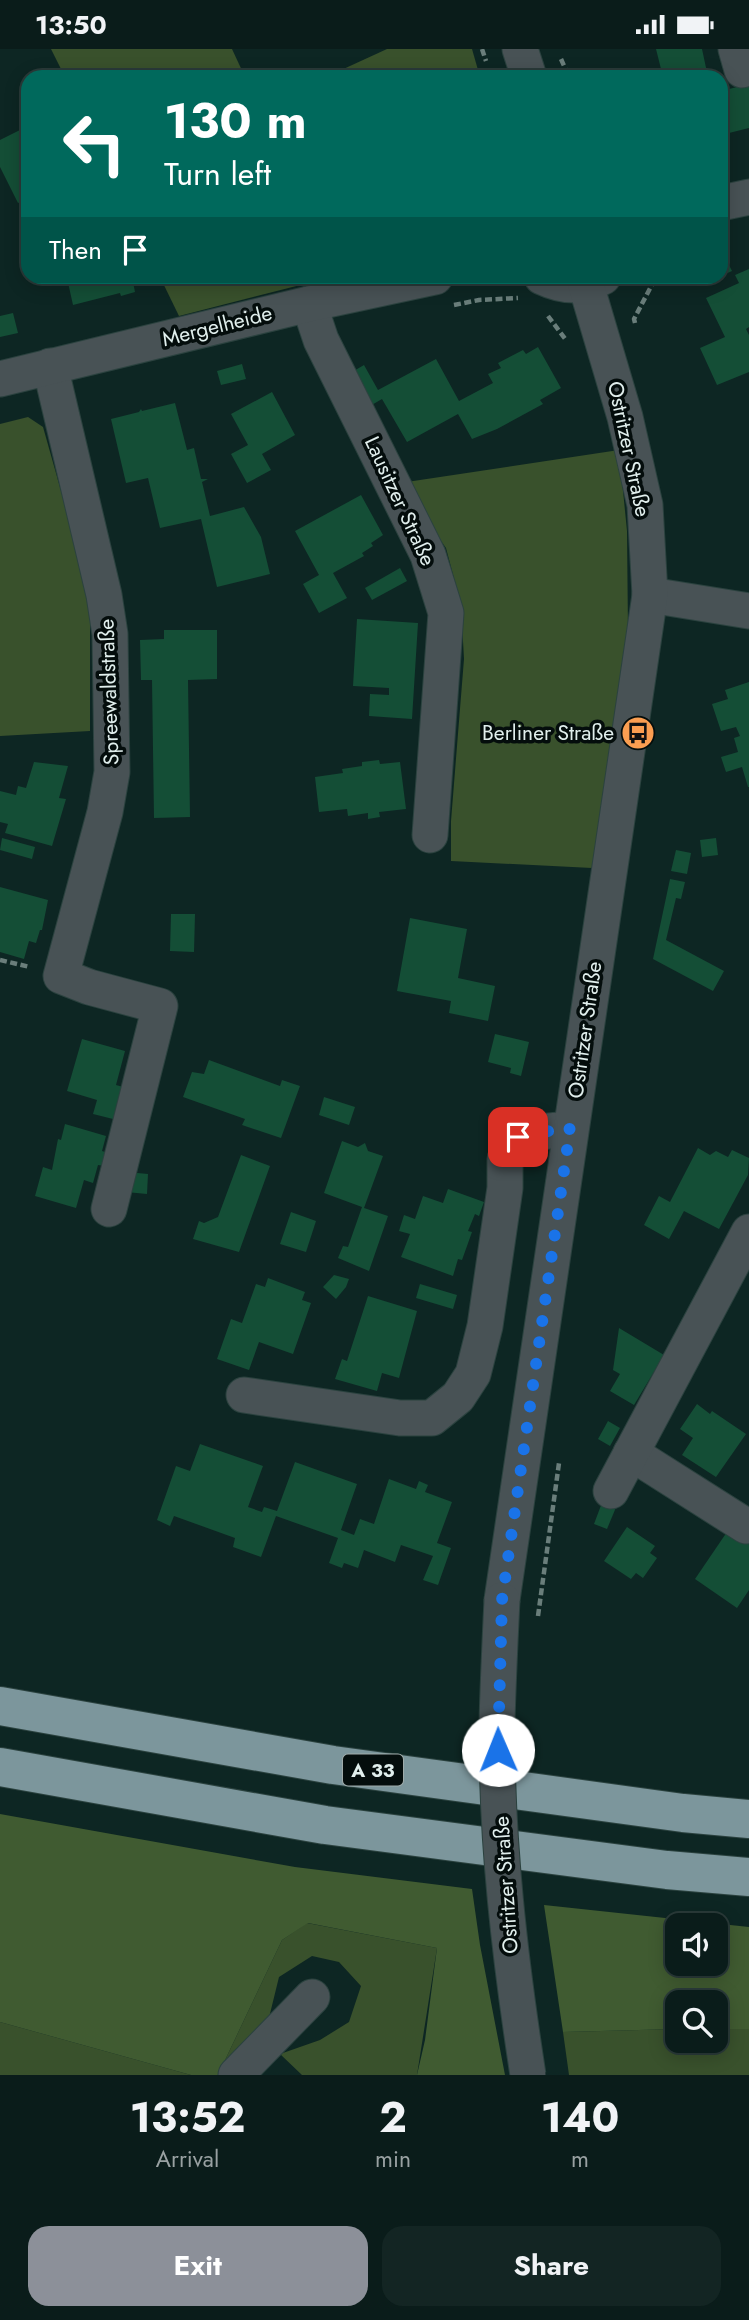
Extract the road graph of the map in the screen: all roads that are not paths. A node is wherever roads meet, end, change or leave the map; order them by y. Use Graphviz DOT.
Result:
graph roads {
  1 [pos="520,49"];
  2 [pos="528,70"];
  3 [pos="749,197"];
  4 [pos="728,202"];
  5 [pos="402,284"];
  6 [pos="595,284"];
  7 [pos="309,304"];
  8 [pos="50,366"];
  9 [pos="0,379"];
  10 [pos="650,595"];
  11 [pos="749,611"];
  12 [pos="430,835"];
  13 [pos="570,1129"];
  14 [pos="109,1209"];
  15 [pos="749,1232"];
  16 [pos="244,1395"];
  17 [pos="631,1453"];
  18 [pos="611,1491"];
  19 [pos="746,1526"];
  20 [pos="0,1706"];
  21 [pos="0,1767"];
  22 [pos="749,1819"];
  23 [pos="749,1877"];
  24 [pos="312,1997"];
  25 [pos="236,2075"];
  26 [pos="528,2075"];
  1 -- 2 [label="street"];
  3 -- 4 [label="street"];
  5 -- 7 [label="street, Mergelheide"];
  6 -- 10 [label="street, Ostritzer Straße"];
  7 -- 8 [label="street, Mergelheide"];
  7 -- 12 [label="street, Lausitzer Straße"];
  8 -- 9 [label="street, Mergelheide"];
  8 -- 14 [label="street, Spreewaldstraße"];
  10 -- 11 [label="street"];
  10 -- 13 [label="street, Ostritzer Straße"];
  13 -- 16 [label="street"];
  13 -- 26 [label="street, Ostritzer Straße, bridge"];
  15 -- 17 [label="street"];
  17 -- 18 [label="street"];
  17 -- 19 [label="street"];
  20 -- 22 [label="highway, A 33"];
  21 -- 23 [label="highway"];
  24 -- 25 [label="street"];
}
